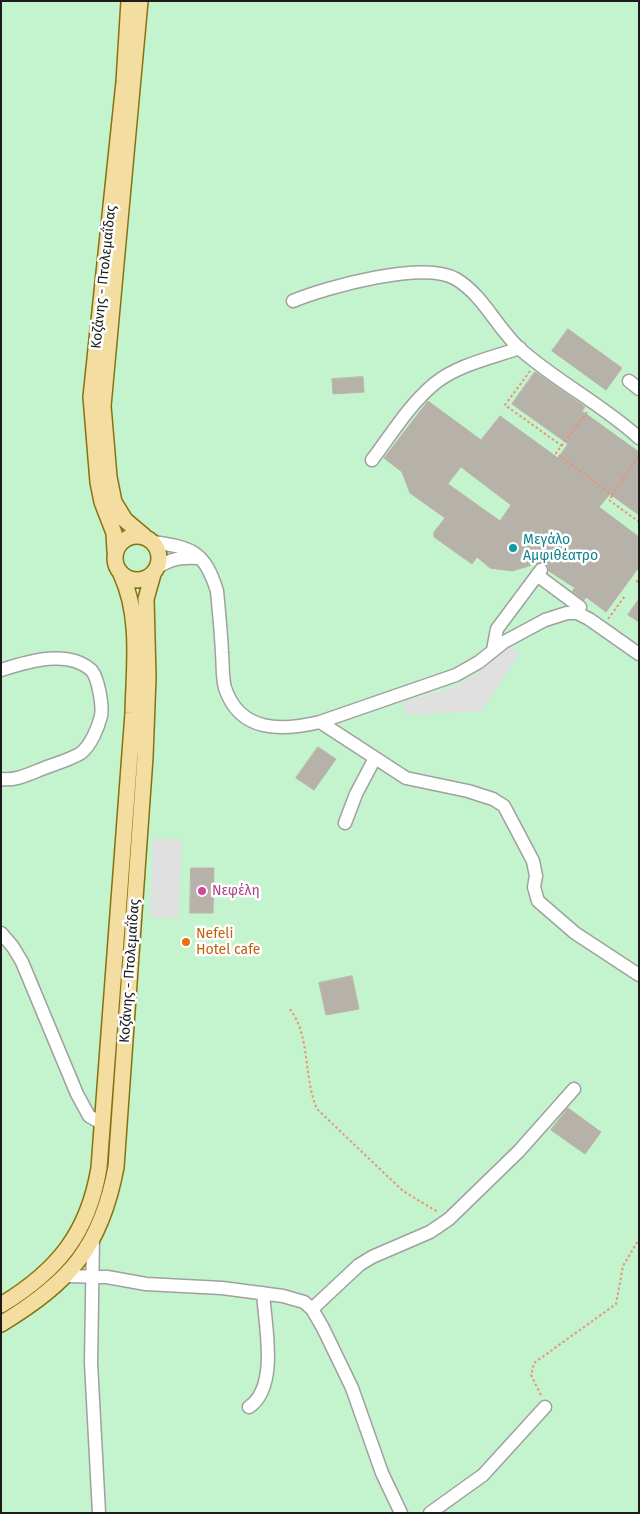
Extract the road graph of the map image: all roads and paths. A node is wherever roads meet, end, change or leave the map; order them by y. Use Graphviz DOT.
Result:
graph roads {
  1 [pos="129,1"];
  2 [pos="140,1"];
  3 [pos="293,300"];
  4 [pos="520,348"];
  5 [pos="538,362"];
  6 [pos="594,402"];
  7 [pos="639,438"];
  8 [pos="562,446"];
  9 [pos="639,456"];
  10 [pos="372,460"];
  11 [pos="612,495"];
  12 [pos="639,522"];
  13 [pos="148,539"];
  14 [pos="115,551"];
  15 [pos="199,558"];
  16 [pos="155,571"];
  17 [pos="121,574"];
  18 [pos="625,596"];
  19 [pos="577,613"];
  20 [pos="602,627"];
  21 [pos="493,650"];
  22 [pos="639,654"];
  23 [pos="1,670"];
  24 [pos="320,722"];
  25 [pos="375,758"];
  26 [pos="1,778"];
  27 [pos="345,823"];
  28 [pos="1,933"];
  29 [pos="639,975"];
  30 [pos="290,1009"];
  31 [pos="574,1089"];
  32 [pos="103,1124"];
  33 [pos="448,1219"];
  34 [pos="93,1237"];
  35 [pos="639,1239"];
  36 [pos="67,1276"];
  37 [pos="93,1276"];
  38 [pos="263,1293"];
  39 [pos="1,1305"];
  40 [pos="312,1309"];
  41 [pos="1,1324"];
  42 [pos="545,1407"];
  43 [pos="249,1408"];
  44 [pos="100,1513"];
  45 [pos="400,1513"];
  46 [pos="430,1513"];
  1 -- 14 [label="main road, Κοζάνης - Πτολεμαΐδας"];
  2 -- 13 [label="main road, Κοζάνης - Πτολεμαΐδας"];
  3 -- 4 [label="street"];
  4 -- 5 [label="street"];
  4 -- 10 [label="street"];
  5 -- 6 [label="street"];
  5 -- 8 [label="path"];
  6 -- 7 [label="street"];
  6 -- 8 [label="path"];
  8 -- 11 [label="path"];
  9 -- 11 [label="path"];
  11 -- 12 [label="path"];
  13 -- 14 [label="main road"];
  13 -- 15 [label="street"];
  13 -- 16 [label="main road"];
  14 -- 17 [label="main road"];
  15 -- 16 [label="street"];
  15 -- 24 [label="street"];
  16 -- 17 [label="main road"];
  16 -- 34 [label="main road, Κοζάνης - Πτολεμαΐδας"];
  17 -- 32 [label="main road, Κοζάνης - Πτολεμαΐδας"];
  18 -- 20 [label="path"];
  19 -- 20 [label="street"];
  19 -- 21 [label="street"];
  19 -- 21 [label="street"];
  20 -- 22 [label="street"];
  21 -- 24 [label="street"];
  23 -- 26 [label="street"];
  24 -- 25 [label="street"];
  25 -- 27 [label="street"];
  25 -- 29 [label="street"];
  28 -- 32 [label="street"];
  30 -- 33 [label="path"];
  31 -- 33 [label="street"];
  32 -- 39 [label="main road, Κοζάνης - Πτολεμαΐδας"];
  33 -- 40 [label="street"];
  34 -- 36 [label="main road, Κοζάνης - Πτολεμαΐδας"];
  34 -- 37 [label="street"];
  35 -- 42 [label="path"];
  36 -- 37 [label="street"];
  36 -- 41 [label="main road, Κοζάνης - Πτολεμαΐδας"];
  37 -- 38 [label="street"];
  37 -- 44 [label="street"];
  38 -- 40 [label="street"];
  38 -- 43 [label="street"];
  40 -- 45 [label="street"];
  42 -- 46 [label="street"];
}
